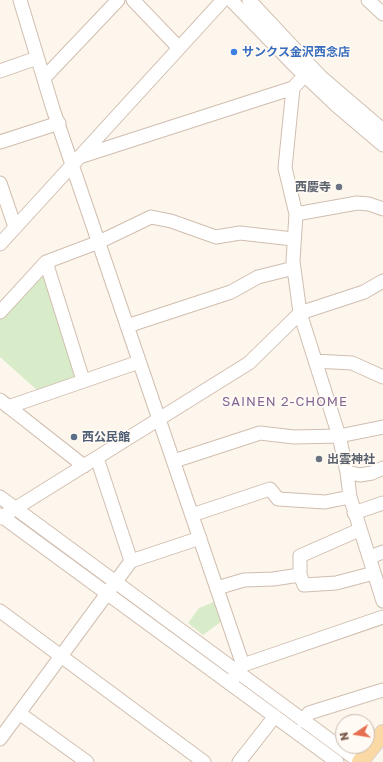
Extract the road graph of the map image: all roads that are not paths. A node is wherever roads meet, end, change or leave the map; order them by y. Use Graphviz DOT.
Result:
graph roads {
  1 [pos="20,0"];
  2 [pos="118,0"];
  3 [pos="133,0"];
  4 [pos="223,0"];
  5 [pos="232,0"];
  6 [pos="249,0"];
  7 [pos="368,0"];
  8 [pos="383,14"];
  9 [pos="179,48"];
  10 [pos="37,58"];
  11 [pos="0,71"];
  12 [pos="305,75"];
  13 [pos="44,78"];
  14 [pos="292,88"];
  15 [pos="341,102"];
  16 [pos="59,123"];
  17 [pos="381,125"];
  18 [pos="0,142"];
  19 [pos="383,145"];
  20 [pos="76,160"];
  21 [pos="0,183"];
  22 [pos="383,209"];
  23 [pos="296,214"];
  24 [pos="15,227"];
  25 [pos="293,239"];
  26 [pos="99,242"];
  27 [pos="0,244"];
  28 [pos="46,262"];
  29 [pos="294,268"];
  30 [pos="383,281"];
  31 [pos="0,312"];
  32 [pos="300,313"];
  33 [pos="127,326"];
  34 [pos="316,361"];
  35 [pos="139,362"];
  36 [pos="383,377"];
  37 [pos="83,380"];
  38 [pos="4,403"];
  39 [pos="159,418"];
  40 [pos="383,427"];
  41 [pos="339,436"];
  42 [pos="97,458"];
  43 [pos="174,461"];
  44 [pos="84,466"];
  45 [pos="383,468"];
  46 [pos="347,472"];
  47 [pos="0,497"];
  48 [pos="350,497"];
  49 [pos="383,503"];
  50 [pos="15,509"];
  51 [pos="354,513"];
  52 [pos="192,515"];
  53 [pos="1,516"];
  54 [pos="359,530"];
  55 [pos="200,538"];
  56 [pos="383,552"];
  57 [pos="370,557"];
  58 [pos="131,561"];
  59 [pos="374,573"];
  60 [pos="300,575"];
  61 [pos="115,582"];
  62 [pos="217,588"];
  63 [pos="107,593"];
  64 [pos="383,601"];
  65 [pos="0,611"];
  66 [pos="383,617"];
  67 [pos="61,656"];
  68 [pos="237,673"];
  69 [pos="383,690"];
  70 [pos="19,712"];
  71 [pos="275,716"];
  72 [pos="303,721"];
  73 [pos="383,733"];
  74 [pos="0,739"];
  75 [pos="186,757"];
  76 [pos="86,762"];
  77 [pos="204,762"];
  78 [pos="239,762"];
  79 [pos="337,762"];
  80 [pos="360,762"];
  1 -- 10 [label="street"];
  2 -- 13 [label="street"];
  3 -- 9 [label="street"];
  4 -- 9 [label="street"];
  5 -- 12 [label="street"];
  6 -- 15 [label="street"];
  7 -- 8 [label="street"];
  9 -- 20 [label="street"];
  10 -- 11 [label="street"];
  10 -- 13 [label="street"];
  12 -- 14 [label="street"];
  12 -- 15 [label="street"];
  13 -- 16 [label="street"];
  14 -- 20 [label="street"];
  14 -- 23 [label="street"];
  15 -- 17 [label="street"];
  15 -- 19 [label="street"];
  16 -- 18 [label="street"];
  16 -- 20 [label="street"];
  20 -- 24 [label="street"];
  20 -- 26 [label="street"];
  21 -- 24 [label="street"];
  22 -- 23 [label="street"];
  23 -- 25 [label="street"];
  24 -- 27 [label="street"];
  25 -- 26 [label="street"];
  25 -- 29 [label="street"];
  26 -- 28 [label="street"];
  26 -- 33 [label="street"];
  28 -- 31 [label="street"];
  28 -- 37 [label="street"];
  29 -- 32 [label="street"];
  29 -- 33 [label="street"];
  30 -- 32 [label="street"];
  32 -- 34 [label="street"];
  32 -- 39 [label="street"];
  33 -- 35 [label="street"];
  34 -- 36 [label="street"];
  34 -- 41 [label="street"];
  35 -- 37 [label="street"];
  35 -- 39 [label="street"];
  37 -- 38 [label="street"];
  38 -- 44 [label="street"];
  39 -- 42 [label="street"];
  39 -- 43 [label="street"];
  40 -- 41 [label="street"];
  41 -- 43 [label="street"];
  41 -- 46 [label="street"];
  42 -- 44 [label="street"];
  42 -- 58 [label="street"];
  43 -- 52 [label="street"];
  44 -- 50 [label="street"];
  45 -- 46 [label="street"];
  46 -- 48 [label="street"];
  47 -- 50 [label="street"];
  48 -- 51 [label="street"];
  48 -- 52 [label="street"];
  49 -- 51 [label="street"];
  50 -- 53 [label="street"];
  50 -- 61 [label="street"];
  51 -- 54 [label="street"];
  52 -- 55 [label="street"];
  53 -- 63 [label="street"];
  54 -- 57 [label="street"];
  54 -- 60 [label="street"];
  55 -- 58 [label="street"];
  55 -- 62 [label="street"];
  56 -- 57 [label="street"];
  57 -- 59 [label="street"];
  58 -- 61 [label="street"];
  59 -- 60 [label="street"];
  59 -- 64 [label="street"];
  60 -- 62 [label="street"];
  61 -- 63 [label="street"];
  61 -- 68 [label="street"];
  62 -- 68 [label="street"];
  63 -- 67 [label="street"];
  63 -- 68 [label="street"];
  65 -- 67 [label="street"];
  66 -- 68 [label="street"];
  67 -- 70 [label="street"];
  67 -- 75 [label="street"];
  68 -- 71 [label="street"];
  68 -- 72 [label="street"];
  69 -- 72 [label="street"];
  70 -- 74 [label="street"];
  70 -- 76 [label="street"];
  71 -- 78 [label="street"];
  71 -- 79 [label="street"];
  72 -- 80 [label="street"];
  73 -- 80 [label="main road"];
  75 -- 77 [label="street"];
}
